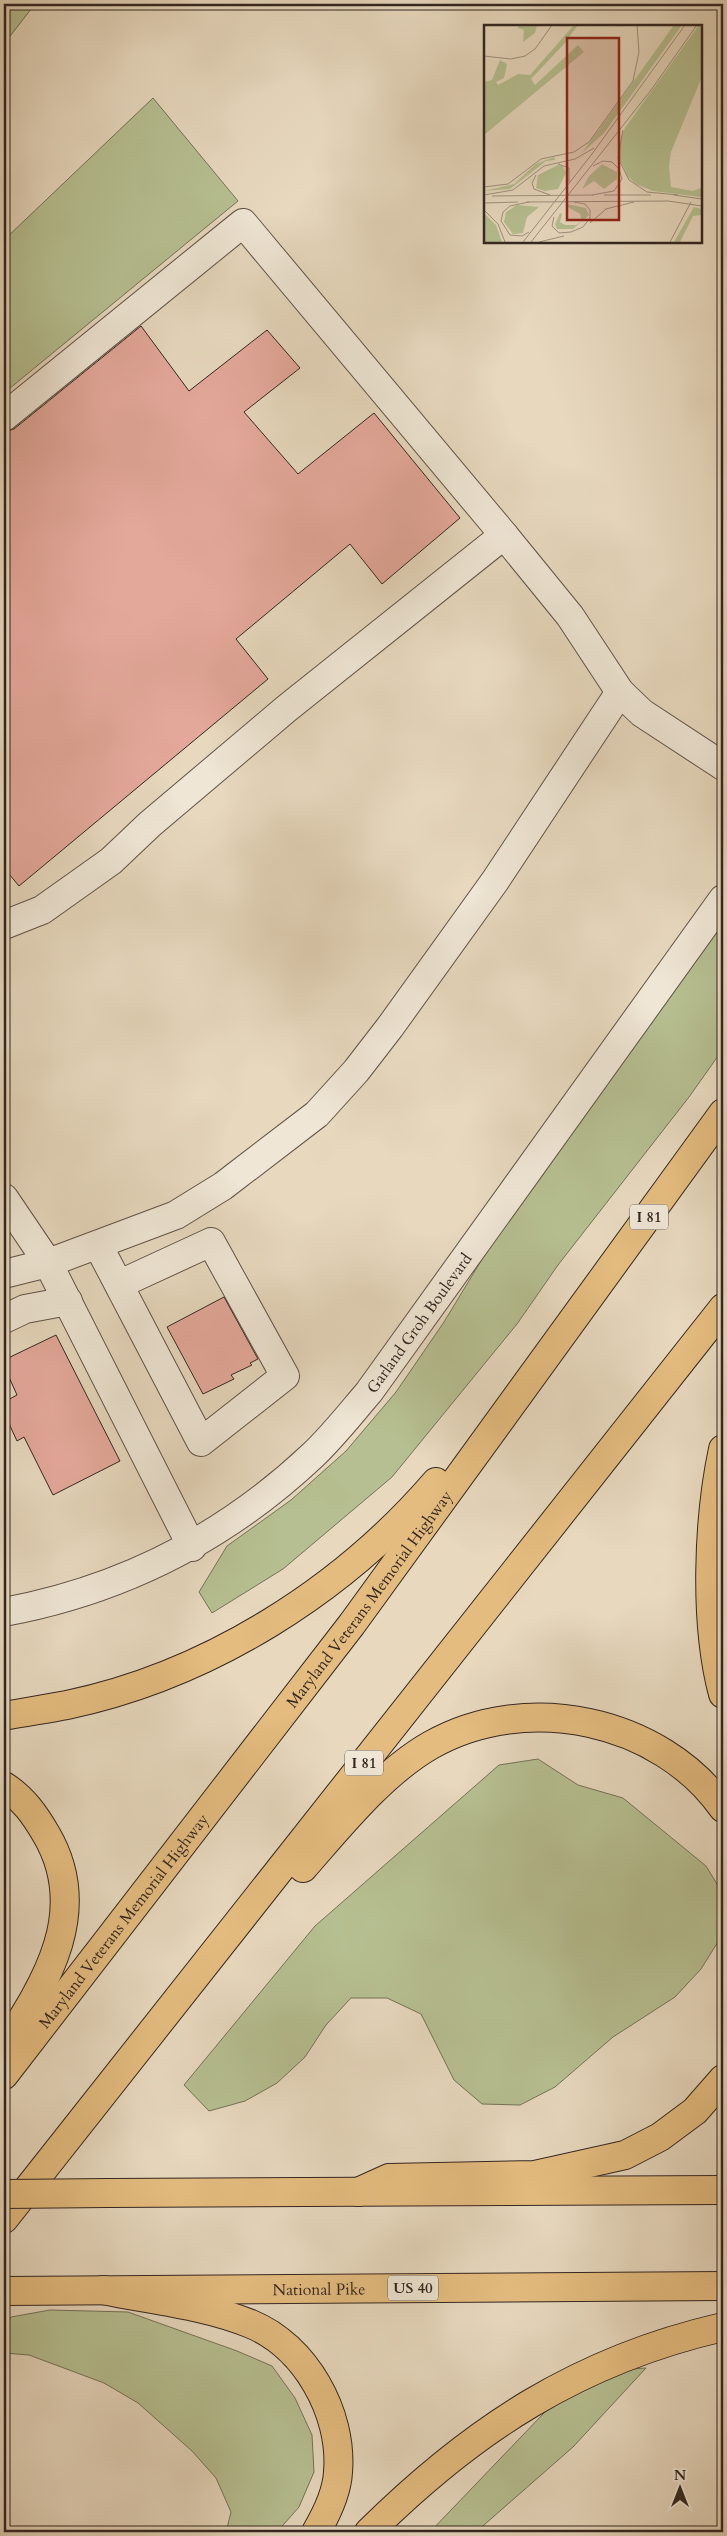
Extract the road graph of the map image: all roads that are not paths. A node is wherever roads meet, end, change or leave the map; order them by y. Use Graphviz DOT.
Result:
graph roads {
  1 [pos="4,417"];
  2 [pos="504,535"];
  3 [pos="620,692"];
  4 [pos="723,766"];
  5 [pos="723,899"];
  6 [pos="4,925"];
  7 [pos="723,1113"];
  8 [pos="4,1198"];
  9 [pos="189,1207"];
  10 [pos="211,1242"];
  11 [pos="98,1245"];
  12 [pos="48,1263"];
  13 [pos="4,1274"];
  14 [pos="120,1284"];
  15 [pos="68,1301"];
  16 [pos="723,1308"];
  17 [pos="14,1314"];
  18 [pos="574,1321"];
  19 [pos="723,1449"];
  20 [pos="192,1547"];
  21 [pos="4,1612"];
  22 [pos="723,1694"];
  23 [pos="4,1716"];
  24 [pos="4,1786"];
  25 [pos="723,1808"];
  26 [pos="147,2039"];
  27 [pos="4,2047"];
  28 [pos="4,2074"];
  29 [pos="723,2079"];
  30 [pos="723,2190"];
  31 [pos="358,2192"];
  32 [pos="4,2194"];
  33 [pos="4,2219"];
  34 [pos="723,2286"];
  35 [pos="103,2290"];
  36 [pos="15,2291"];
  37 [pos="723,2327"];
  38 [pos="316,2532"];
  39 [pos="369,2532"];
  1 -- 2 [label="street"];
  2 -- 3 [label="street"];
  2 -- 6 [label="street"];
  3 -- 4 [label="street"];
  3 -- 9 [label="street"];
  5 -- 20 [label="street, Garland Groh Boulevard"];
  7 -- 18 [label="main road, Maryland Veterans Memorial Highway / I 81"];
  8 -- 12 [label="street"];
  9 -- 10 [label="street"];
  9 -- 11 [label="street"];
  10 -- 14 [label="street"];
  10 -- 14 [label="street"];
  11 -- 12 [label="street"];
  11 -- 14 [label="street"];
  12 -- 13 [label="street"];
  12 -- 15 [label="street"];
  15 -- 17 [label="street"];
  15 -- 20 [label="street"];
  16 -- 26 [label="main road, I 81"];
  18 -- 23 [label="main road"];
  18 -- 28 [label="main road, Maryland Veterans Memorial Highway / I 81"];
  19 -- 22 [label="main road"];
  20 -- 21 [label="street, Garland Groh Boulevard"];
  24 -- 27 [label="main road"];
  25 -- 26 [label="main road"];
  26 -- 33 [label="main road, I 81"];
  29 -- 31 [label="main road"];
  30 -- 31 [label="main road"];
  31 -- 32 [label="main road, bridge"];
  34 -- 35 [label="main road, National Pike / US 40"];
  35 -- 36 [label="main road, National Pike / US 40"];
  35 -- 38 [label="main road"];
  37 -- 39 [label="main road"];
}
